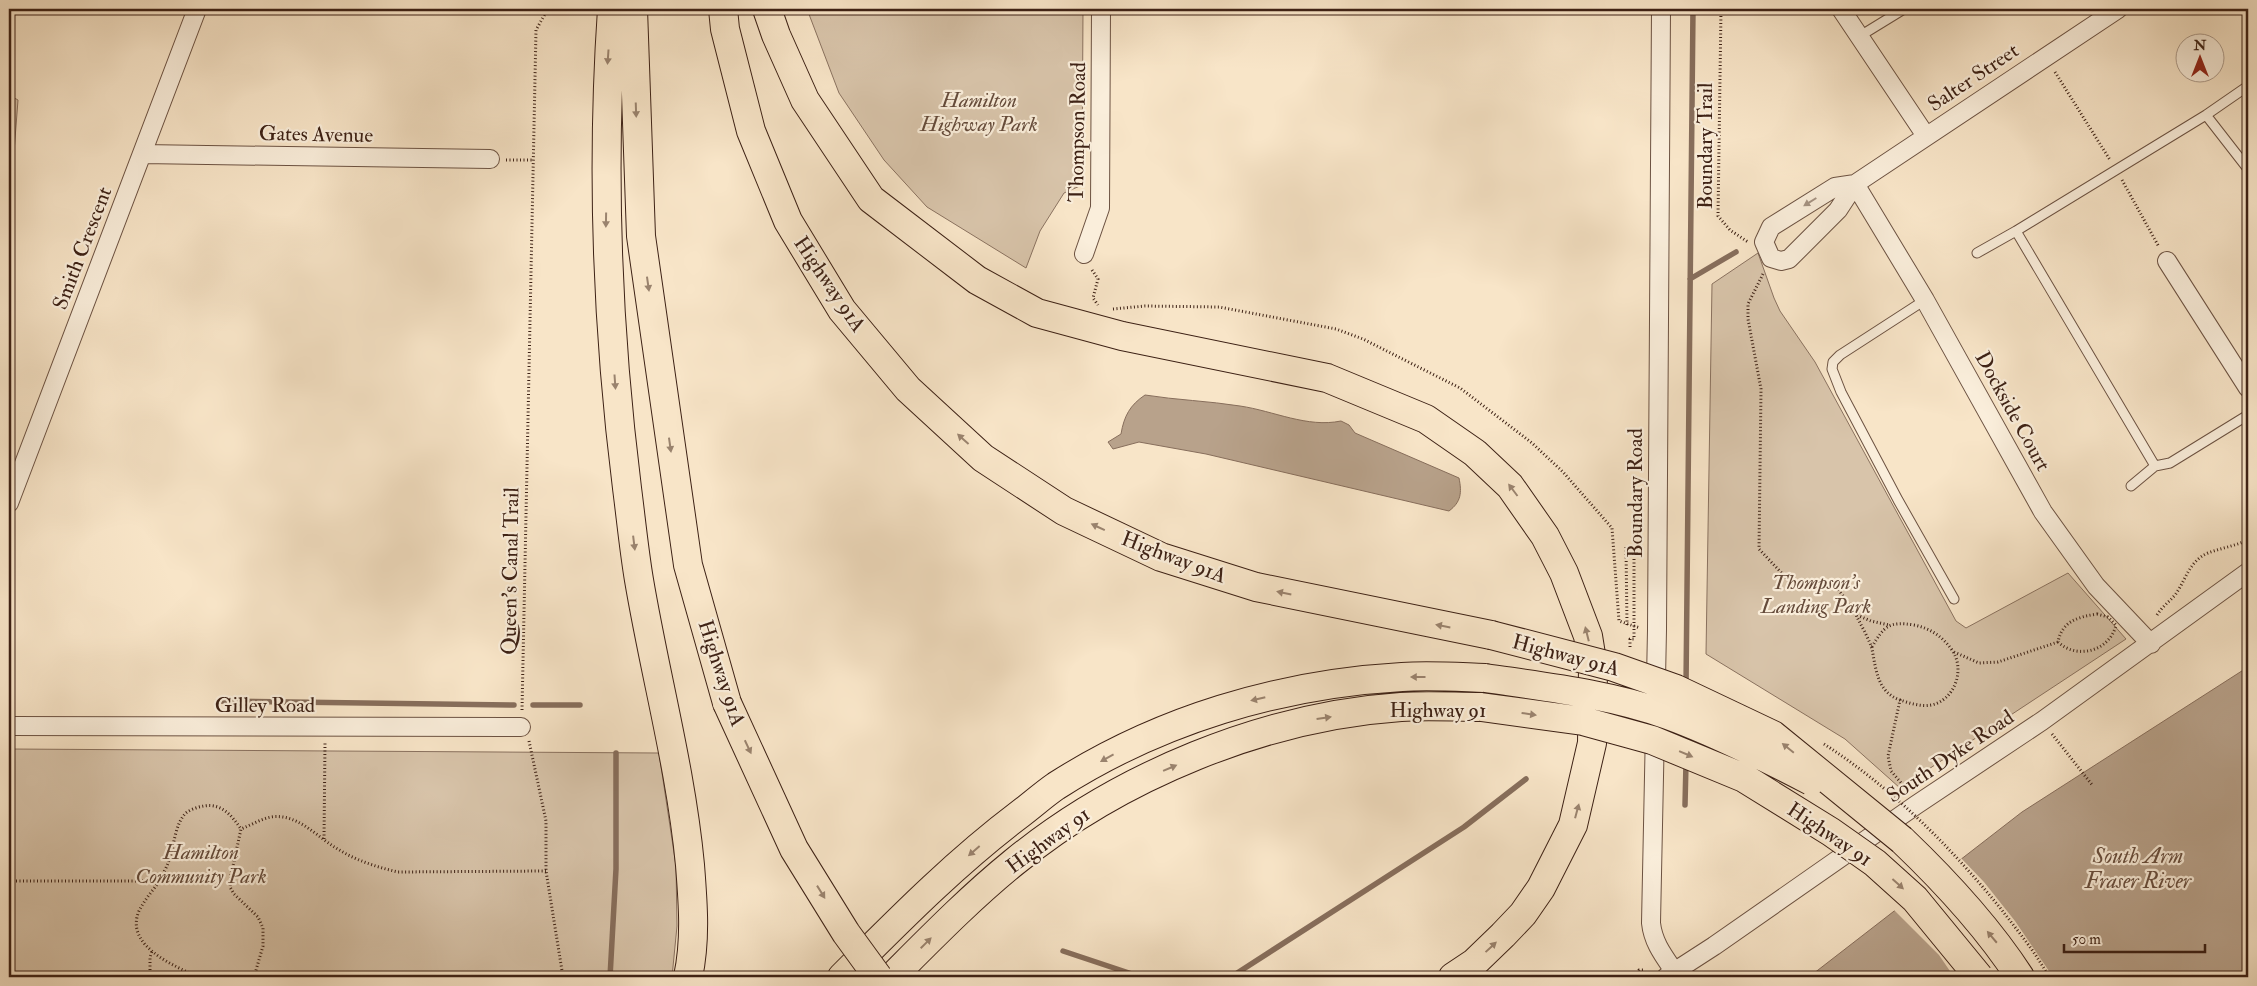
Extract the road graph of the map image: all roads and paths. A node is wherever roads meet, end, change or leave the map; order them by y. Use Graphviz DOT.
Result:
graph roads {
  1 [pos="197,9"];
  2 [pos="546,9"];
  3 [pos="612,9"];
  4 [pos="633,9"];
  5 [pos="723,9"];
  6 [pos="768,9"];
  7 [pos="1101,9"];
  8 [pos="1661,9"];
  9 [pos="1721,9"];
  10 [pos="1841,9"];
  11 [pos="1904,9"];
  12 [pos="2118,9"];
  13 [pos="1860,36"];
  14 [pos="2248,86"];
  15 [pos="2206,115"];
  16 [pos="1926,136"];
  17 [pos="142,154"];
  18 [pos="490,159"];
  19 [pos="534,160"];
  20 [pos="2248,169"];
  21 [pos="1854,184"];
  22 [pos="2016,231"];
  23 [pos="1977,253"];
  24 [pos="1084,254"];
  25 [pos="1771,258"];
  26 [pos="2167,261"];
  27 [pos="1925,300"];
  28 [pos="2248,388"];
  29 [pos="2248,415"];
  30 [pos="2155,466"];
  31 [pos="2131,486"];
  32 [pos="9,503"];
  33 [pos="2248,540"];
  34 [pos="2248,572"];
  35 [pos="1954,599"];
  36 [pos="1856,614"];
  37 [pos="2156,617"];
  38 [pos="1627,625"];
  39 [pos="1890,625"];
  40 [pos="2058,642"];
  41 [pos="2151,644"];
  42 [pos="1872,648"];
  43 [pos="1630,650"];
  44 [pos="1954,652"];
  45 [pos="1900,700"];
  46 [pos="2042,721"];
  47 [pos="9,726"];
  48 [pos="325,727"];
  49 [pos="521,727"];
  50 [pos="2093,786"];
  51 [pos="1916,804"];
  52 [pos="1867,812"];
  53 [pos="241,829"];
  54 [pos="324,840"];
  55 [pos="546,871"];
  56 [pos="9,881"];
  57 [pos="159,882"];
  58 [pos="152,951"];
  59 [pos="1644,970"];
  60 [pos="1670,974"];
  61 [pos="150,977"];
  62 [pos="198,977"];
  63 [pos="254,977"];
  64 [pos="563,977"];
  65 [pos="688,977"];
  66 [pos="842,977"];
  67 [pos="878,977"];
  68 [pos="892,977"];
  69 [pos="1453,977"];
  70 [pos="1636,977"];
  71 [pos="1979,977"];
  72 [pos="2020,977"];
  1 -- 17 [label="street, Smith Crescent"];
  2 -- 19 [label="path, Queen's Canal Trail"];
  3 -- 65 [label="highway, one-way"];
  4 -- 67 [label="highway, Highway 91A, one-way, bridge"];
  52 -- 5 [label="highway, Highway 91A, one-way, bridge"];
  69 -- 6 [label="highway, one-way"];
  7 -- 24 [label="street, Thompson Road"];
  8 -- 60 [label="street, Boundary Road"];
  9 -- 25 [label="path, Boundary Trail"];
  10 -- 13 [label="street"];
  11 -- 13 [label="lane"];
  12 -- 16 [label="street, Salter Street"];
  13 -- 16 [label="street"];
  14 -- 15 [label="lane"];
  15 -- 20 [label="lane"];
  15 -- 22 [label="lane"];
  16 -- 21 [label="street, Salter Street"];
  17 -- 18 [label="street, Gates Avenue"];
  17 -- 32 [label="street, Smith Crescent"];
  18 -- 19 [label="path"];
  19 -- 49 [label="path, Queen's Canal Trail"];
  21 -- 25 [label="street, Salter Street"];
  21 -- 25 [label="street, Salter Street, one-way"];
  21 -- 27 [label="street, Dockside Court"];
  22 -- 23 [label="lane"];
  22 -- 30 [label="lane"];
  25 -- 36 [label="path"];
  26 -- 28 [label="street"];
  27 -- 35 [label="lane"];
  27 -- 41 [label="street, Dockside Court"];
  29 -- 30 [label="lane"];
  30 -- 31 [label="lane"];
  33 -- 37 [label="path"];
  34 -- 41 [label="street, South Dyke Road"];
  36 -- 39 [label="path"];
  36 -- 42 [label="path"];
  38 -- 43 [label="path, bridge"];
  39 -- 42 [label="path"];
  39 -- 44 [label="path"];
  40 -- 40 [label="path"];
  40 -- 44 [label="path"];
  41 -- 46 [label="street, South Dyke Road"];
  42 -- 45 [label="path"];
  44 -- 45 [label="path"];
  45 -- 51 [label="path"];
  46 -- 50 [label="path"];
  46 -- 51 [label="street, South Dyke Road"];
  47 -- 48 [label="street, Gilley Road"];
  48 -- 49 [label="street, Gilley Road"];
  48 -- 54 [label="path"];
  49 -- 55 [label="path, Queen's Canal Trail"];
  51 -- 60 [label="street, South Dyke Road"];
  52 -- 66 [label="highway, Highway 91, one-way, bridge"];
  72 -- 52 [label="highway, Highway 91, one-way, bridge"];
  53 -- 54 [label="path"];
  53 -- 57 [label="path"];
  53 -- 63 [label="path"];
  54 -- 55 [label="path"];
  55 -- 64 [label="path, Queen's Canal Trail"];
  56 -- 57 [label="path"];
  57 -- 58 [label="path"];
  58 -- 61 [label="path"];
  58 -- 62 [label="path"];
  59 -- 70 [label="path"];
  68 -- 71 [label="highway, Highway 91, one-way, bridge"];
}
